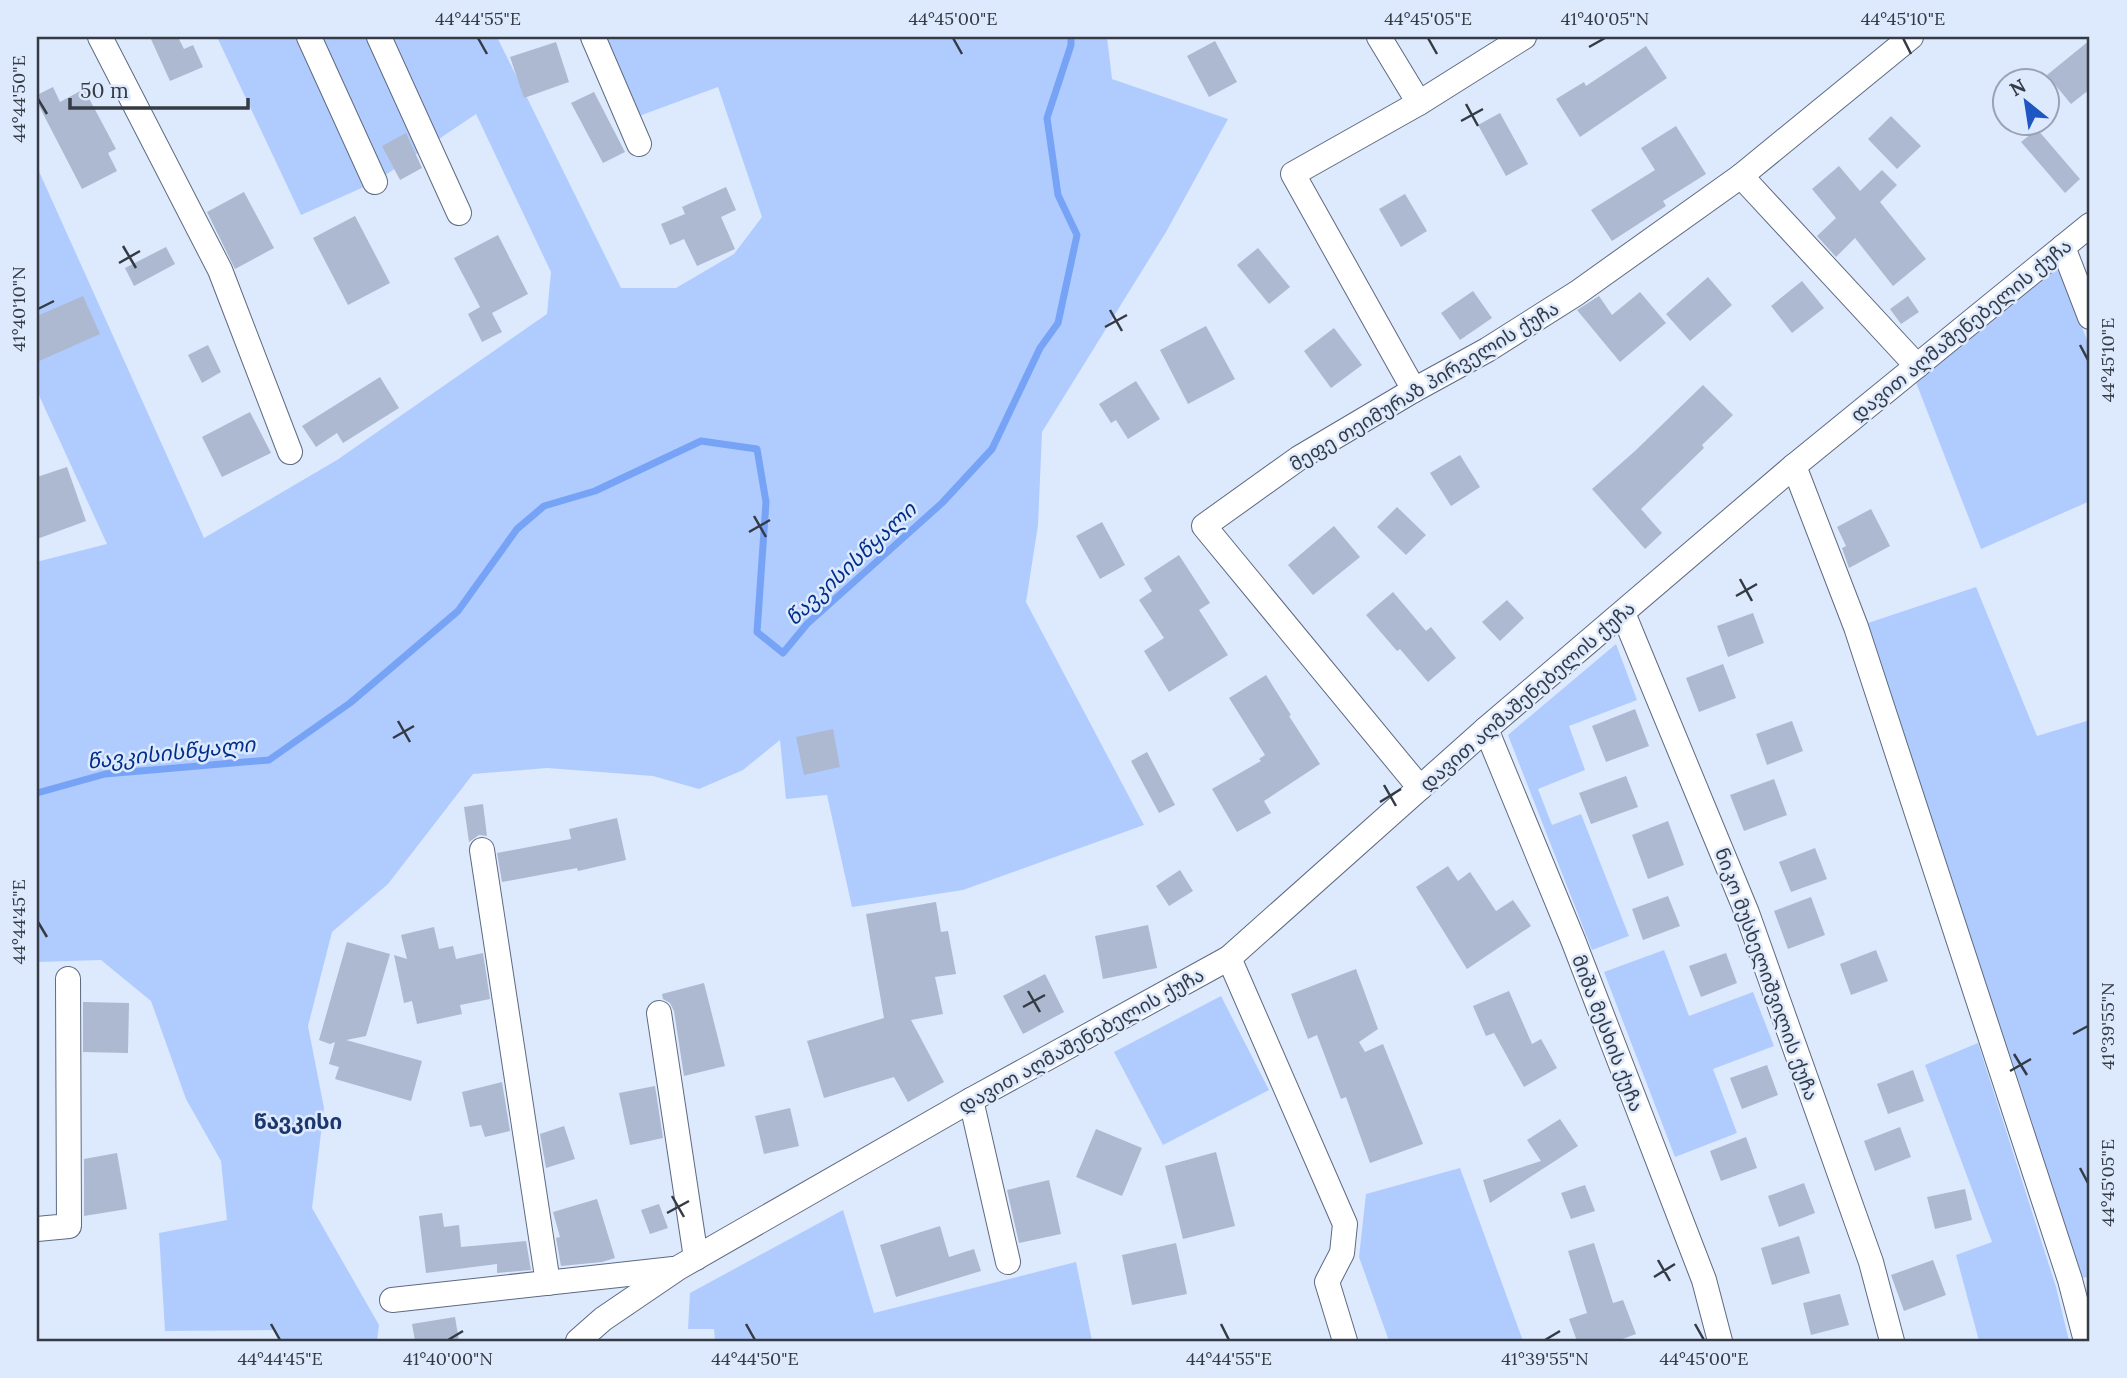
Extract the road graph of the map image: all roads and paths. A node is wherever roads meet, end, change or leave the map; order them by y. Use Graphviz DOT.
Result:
graph roads {
  1 [pos="100,37"];
  2 [pos="309,37"];
  3 [pos="379,37"];
  4 [pos="593,37"];
  5 [pos="1379,37"];
  6 [pos="1524,37"];
  7 [pos="1912,37"];
  8 [pos="1419,103"];
  9 [pos="639,144"];
  10 [pos="1741,176"];
  11 [pos="375,182"];
  12 [pos="459,213"];
  13 [pos="2090,225"];
  14 [pos="2063,247"];
  15 [pos="2090,317"];
  16 [pos="1917,366"];
  17 [pos="1414,390"];
  18 [pos="290,452"];
  19 [pos="1794,466"];
  20 [pos="1623,613"];
  21 [pos="1486,729"];
  22 [pos="1420,788"];
  23 [pos="482,850"];
  24 [pos="1230,958"];
  25 [pos="68,979"];
  26 [pos="659,1013"];
  27 [pos="971,1100"];
  28 [pos="37,1229"];
  29 [pos="1007,1262"];
  30 [pos="687,1263"];
  31 [pos="548,1283"];
  32 [pos="392,1300"];
  33 [pos="578,1341"];
  34 [pos="1345,1341"];
  35 [pos="1720,1341"];
  36 [pos="1892,1341"];
  37 [pos="2086,1341"];
  1 -- 18 [label="street"];
  2 -- 11 [label="street"];
  3 -- 12 [label="street"];
  4 -- 9 [label="street"];
  5 -- 8 [label="street"];
  6 -- 8 [label="street"];
  7 -- 10 [label="street, მეფე თეიმურაზ პირველის ქუჩა"];
  8 -- 17 [label="street"];
  10 -- 16 [label="street"];
  10 -- 17 [label="street, მეფე თეიმურაზ პირველის ქუჩა"];
  13 -- 14 [label="street, დავით აღმაშენებელის ქუჩა"];
  14 -- 15 [label="street"];
  14 -- 16 [label="street, დავით აღმაშენებელის ქუჩა"];
  16 -- 19 [label="street, დავით აღმაშენებელის ქუჩა"];
  17 -- 22 [label="street, მეფე თეიმურაზ პირველის ქუჩა"];
  19 -- 20 [label="street, დავით აღმაშენებელის ქუჩა"];
  19 -- 37 [label="street"];
  20 -- 21 [label="street, დავით აღმაშენებელის ქუჩა"];
  20 -- 36 [label="street, ნიკო მუსხელიშვილის ქუჩა"];
  21 -- 22 [label="street, დავით აღმაშენებელის ქუჩა"];
  21 -- 35 [label="street, მიშა მესხის ქუჩა"];
  22 -- 24 [label="street, დავით აღმაშენებელის ქუჩა"];
  23 -- 31 [label="street"];
  24 -- 27 [label="street, დავით აღმაშენებელის ქუჩა"];
  24 -- 34 [label="street"];
  25 -- 28 [label="street"];
  26 -- 30 [label="street"];
  27 -- 29 [label="street"];
  27 -- 30 [label="street, დავით აღმაშენებელის ქუჩა"];
  30 -- 31 [label="street"];
  30 -- 33 [label="street, დავით აღმაშენებელის ქუჩა"];
  31 -- 32 [label="street"];
}
